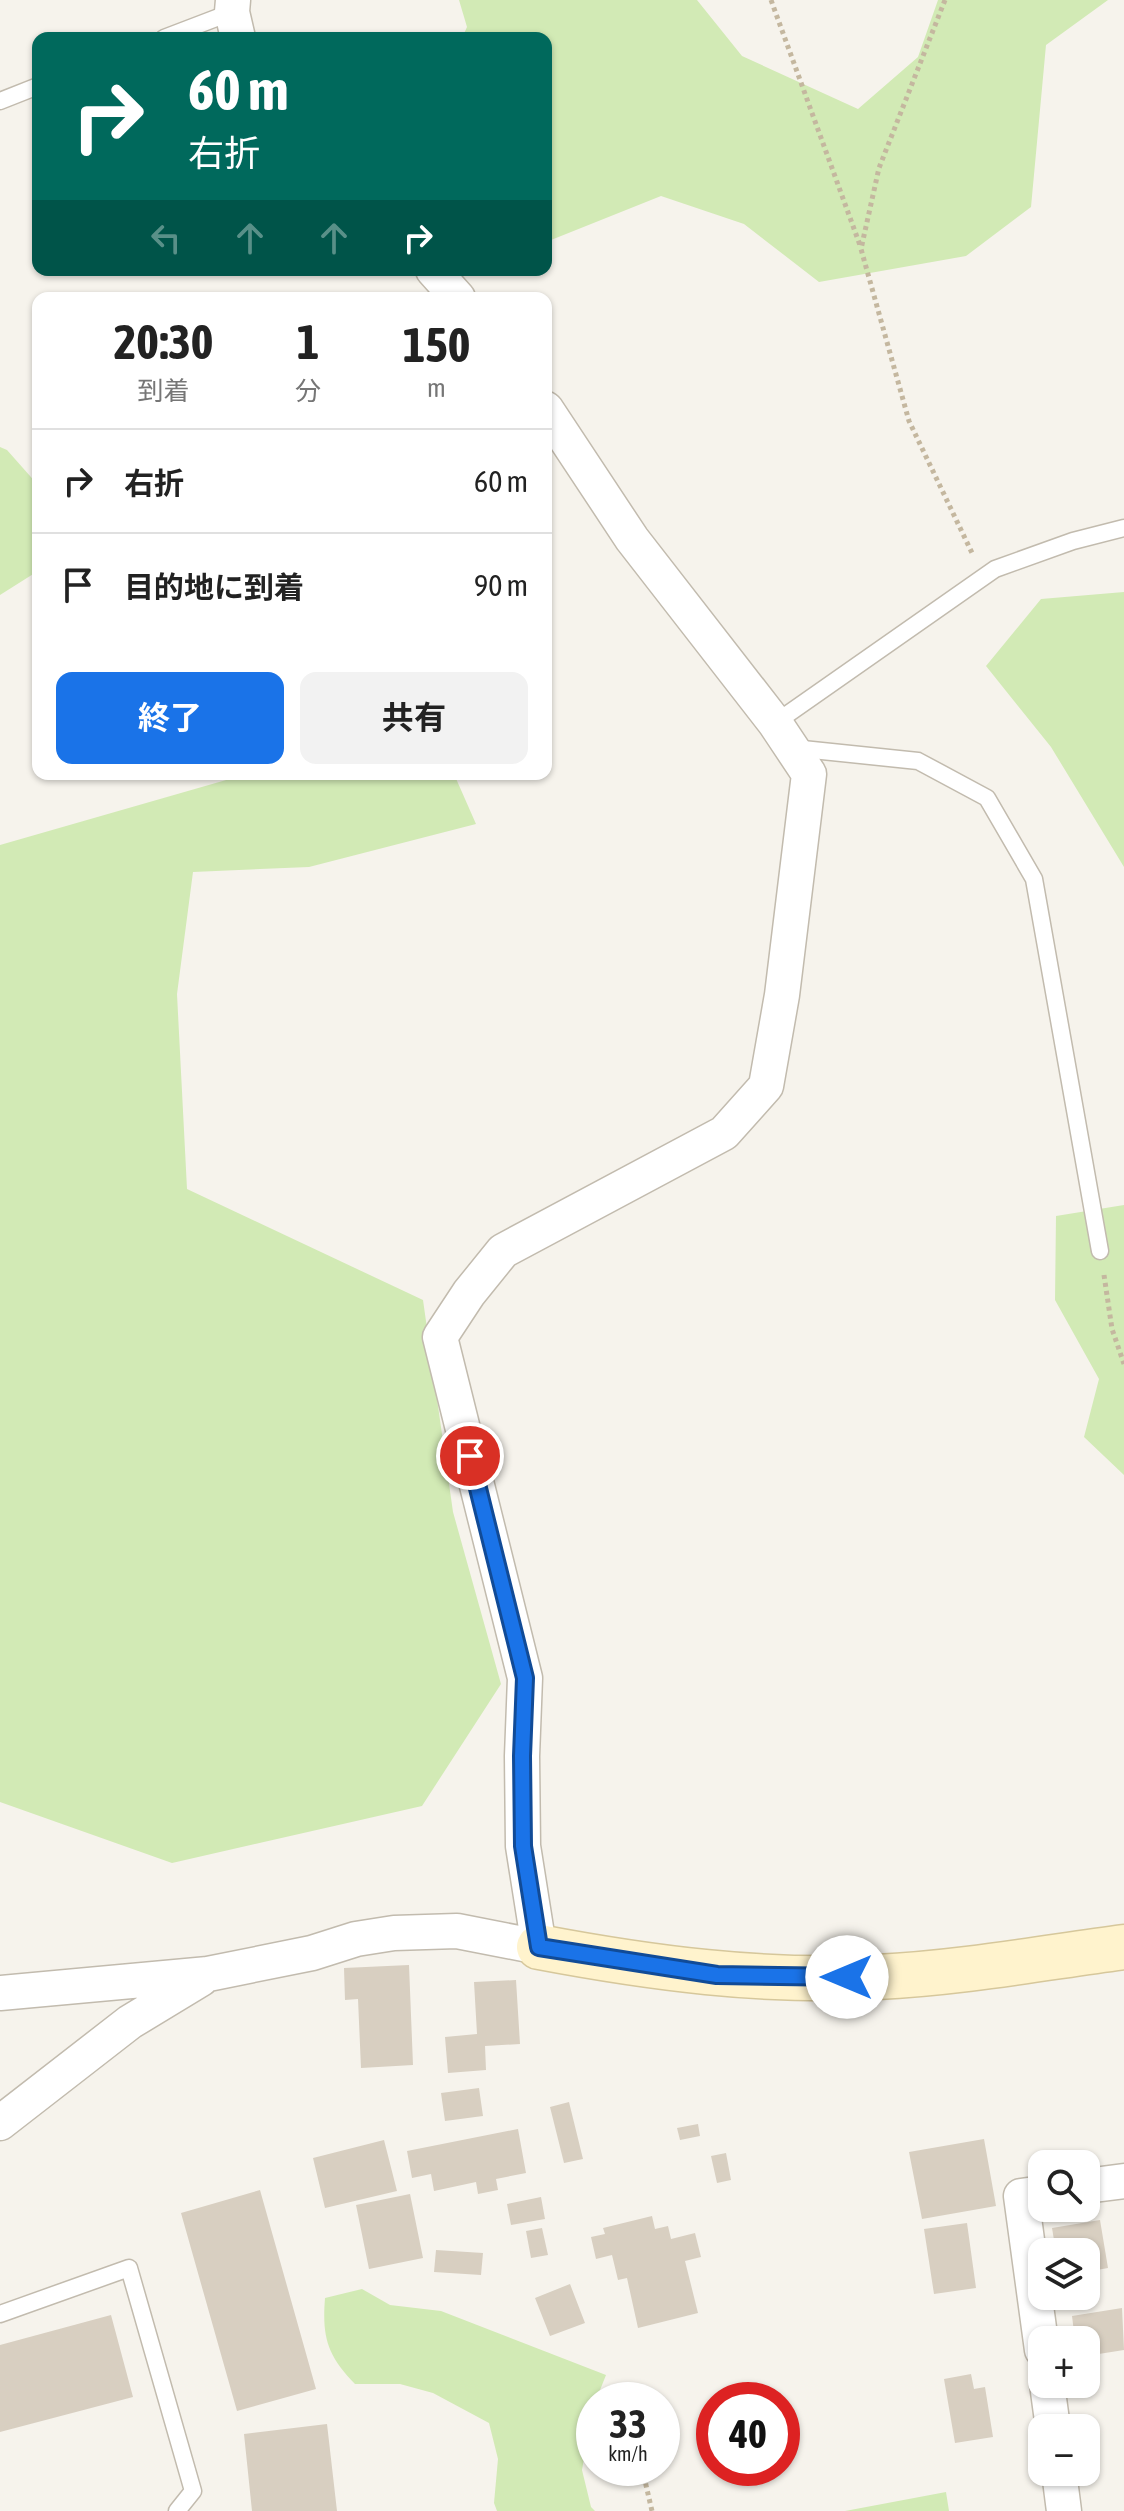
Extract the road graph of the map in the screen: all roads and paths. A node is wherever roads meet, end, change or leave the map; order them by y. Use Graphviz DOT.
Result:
graph roads {
  1 [pos="771,0"];
  2 [pos="945,0"];
  3 [pos="234,17"];
  4 [pos="184,32"];
  5 [pos="32,88"];
  6 [pos="0,101"];
  7 [pos="861,249"];
  8 [pos="438,276"];
  9 [pos="453,292"];
  10 [pos="552,418"];
  11 [pos="1124,528"];
  12 [pos="984,577"];
  13 [pos="783,735"];
  14 [pos="1100,1251"];
  15 [pos="1124,1364"];
  16 [pos="539,1947"];
  17 [pos="1124,1947"];
  18 [pos="208,1974"];
  19 [pos="0,1993"];
  20 [pos="0,2123"];
  21 [pos="1124,2181"];
  22 [pos="1100,2184"];
  23 [pos="1028,2195"];
  24 [pos="0,2314"];
  25 [pos="1039,2326"];
  26 [pos="646,2486"];
  27 [pos="1061,2486"];
  28 [pos="177,2511"];
  29 [pos="652,2511"];
  30 [pos="1064,2511"];
  1 -- 7 [label="path"];
  2 -- 7 [label="path"];
  3 -- 4 [label="lane"];
  5 -- 6 [label="lane"];
  7 -- 12 [label="path"];
  8 -- 9 [label="street"];
  10 -- 13 [label="street"];
  11 -- 12 [label="lane"];
  12 -- 13 [label="lane"];
  13 -- 14 [label="lane"];
  13 -- 16 [label="street"];
  14 -- 15 [label="path"];
  16 -- 17 [label="street"];
  16 -- 18 [label="street"];
  18 -- 19 [label="street"];
  18 -- 20 [label="street"];
  21 -- 22 [label="street"];
  23 -- 25 [label="street"];
  24 -- 28 [label="lane"];
  26 -- 29 [label="path"];
  27 -- 30 [label="street"];
}
